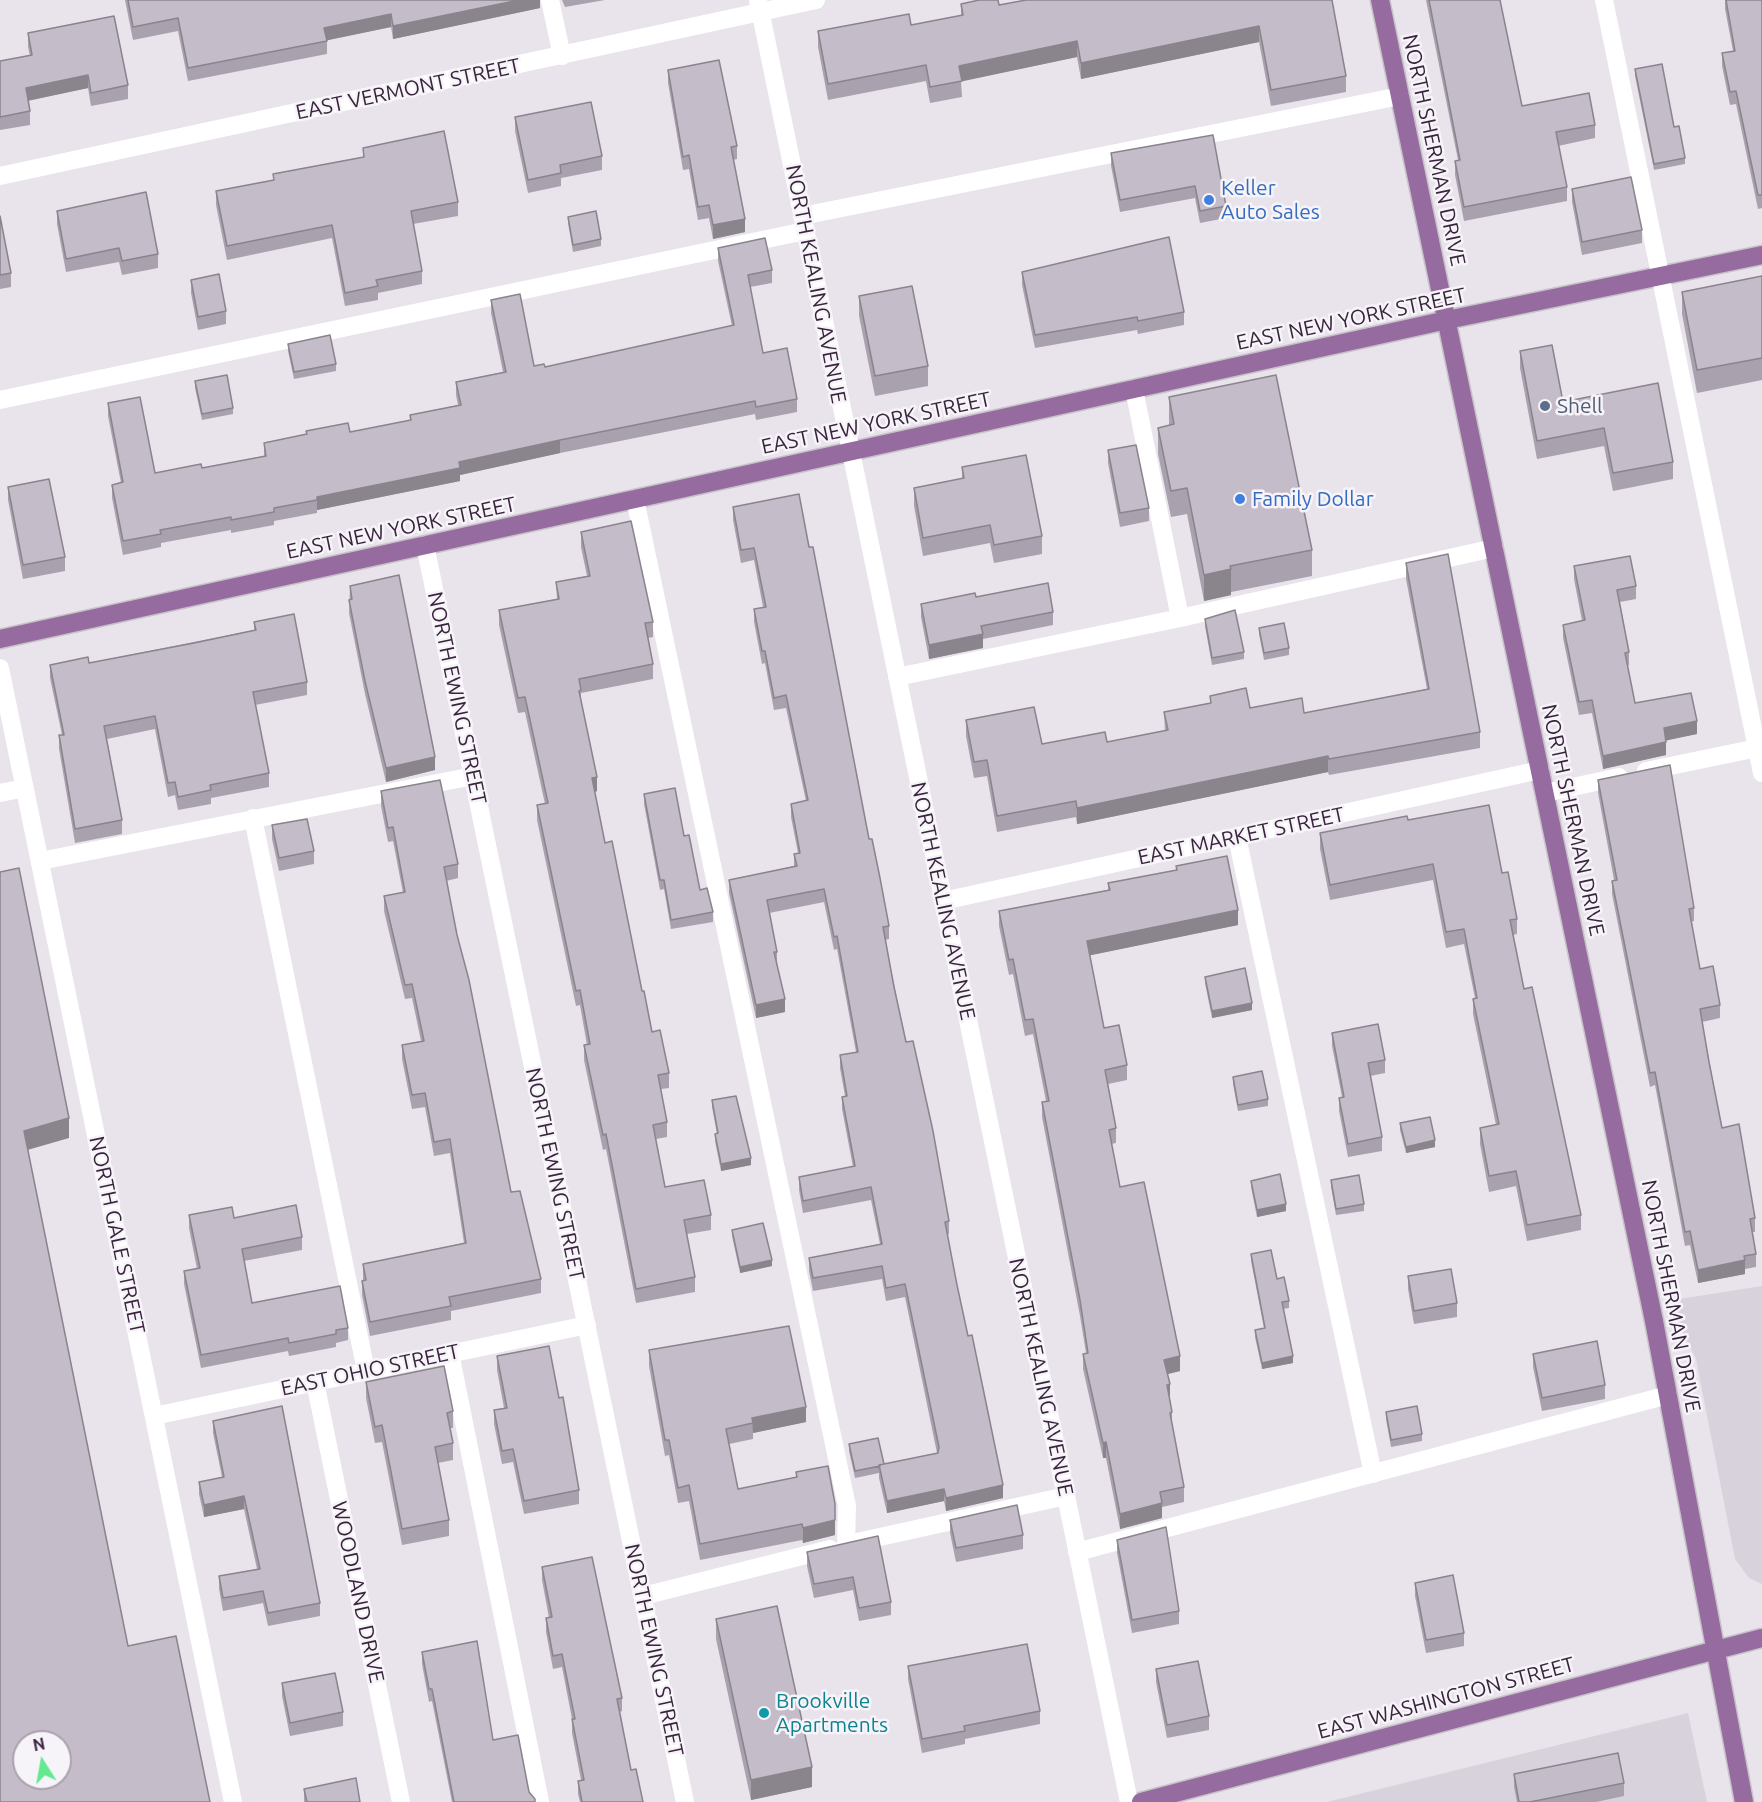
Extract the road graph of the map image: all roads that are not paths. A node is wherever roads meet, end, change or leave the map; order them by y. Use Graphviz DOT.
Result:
graph roads {
  1 [pos="550,0"];
  2 [pos="816,0"];
  3 [pos="1380,0"];
  4 [pos="1604,0"];
  5 [pos="760,6"];
  6 [pos="562,56"];
  7 [pos="1400,96"];
  8 [pos="0,176"];
  9 [pos="804,223"];
  10 [pos="1762,255"];
  11 [pos="1660,276"];
  12 [pos="1447,320"];
  13 [pos="1134,389"];
  14 [pos="0,400"];
  15 [pos="850,452"];
  16 [pos="635,499"];
  17 [pos="425,545"];
  18 [pos="1494,548"];
  19 [pos="1180,618"];
  20 [pos="0,639"];
  21 [pos="0,668"];
  22 [pos="897,677"];
  23 [pos="1760,747"];
  24 [pos="1540,770"];
  25 [pos="1762,773"];
  26 [pos="473,776"];
  27 [pos="25,788"];
  28 [pos="0,793"];
  29 [pos="1545,793"];
  30 [pos="253,818"];
  31 [pos="1237,837"];
  32 [pos="40,861"];
  33 [pos="943,902"];
  34 [pos="587,1324"];
  35 [pos="450,1353"];
  36 [pos="366,1371"];
  37 [pos="315,1382"];
  38 [pos="1668,1395"];
  39 [pos="154,1416"];
  40 [pos="1373,1474"];
  41 [pos="1065,1496"];
  42 [pos="846,1544"];
  43 [pos="1077,1552"];
  44 [pos="643,1596"];
  45 [pos="1762,1638"];
  46 [pos="1715,1651"];
  47 [pos="233,1802"];
  48 [pos="401,1802"];
  49 [pos="540,1802"];
  50 [pos="686,1802"];
  51 [pos="1129,1802"];
  52 [pos="1141,1802"];
  53 [pos="1744,1802"];
  1 -- 6 [label="street"];
  2 -- 5 [label="street, EAST VERMONT STREET"];
  3 -- 7 [label="main road, NORTH SHERMAN DRIVE"];
  4 -- 11 [label="street"];
  5 -- 6 [label="street, EAST VERMONT STREET"];
  5 -- 9 [label="street, NORTH KEALING AVENUE"];
  6 -- 8 [label="street, EAST VERMONT STREET"];
  7 -- 9 [label="street"];
  7 -- 12 [label="main road, NORTH SHERMAN DRIVE"];
  9 -- 14 [label="street"];
  9 -- 15 [label="street, NORTH KEALING AVENUE"];
  10 -- 11 [label="main road, EAST NEW YORK STREET"];
  11 -- 12 [label="main road, EAST NEW YORK STREET"];
  11 -- 23 [label="street"];
  12 -- 13 [label="main road, EAST NEW YORK STREET"];
  12 -- 18 [label="main road, NORTH SHERMAN DRIVE"];
  13 -- 15 [label="main road, EAST NEW YORK STREET"];
  13 -- 19 [label="street"];
  15 -- 16 [label="main road, EAST NEW YORK STREET"];
  15 -- 22 [label="street, NORTH KEALING AVENUE"];
  16 -- 17 [label="main road, EAST NEW YORK STREET"];
  16 -- 42 [label="street"];
  17 -- 20 [label="main road, EAST NEW YORK STREET"];
  17 -- 26 [label="street, NORTH EWING STREET"];
  18 -- 19 [label="street"];
  18 -- 24 [label="main road, NORTH SHERMAN DRIVE"];
  19 -- 22 [label="street"];
  21 -- 27 [label="street, NORTH GALE STREET"];
  22 -- 33 [label="street, NORTH KEALING AVENUE"];
  23 -- 25 [label="street"];
  23 -- 29 [label="street"];
  24 -- 29 [label="main road, NORTH SHERMAN DRIVE"];
  24 -- 31 [label="street, EAST MARKET STREET"];
  26 -- 30 [label="street"];
  26 -- 34 [label="street, NORTH EWING STREET"];
  27 -- 28 [label="street"];
  27 -- 32 [label="street, NORTH GALE STREET"];
  29 -- 38 [label="main road, NORTH SHERMAN DRIVE"];
  30 -- 32 [label="street"];
  30 -- 36 [label="street"];
  31 -- 33 [label="street, EAST MARKET STREET"];
  31 -- 40 [label="street"];
  32 -- 39 [label="street, NORTH GALE STREET"];
  33 -- 41 [label="street, NORTH KEALING AVENUE"];
  34 -- 35 [label="street, EAST OHIO STREET"];
  34 -- 44 [label="street, NORTH EWING STREET"];
  35 -- 36 [label="street, EAST OHIO STREET"];
  35 -- 49 [label="street"];
  36 -- 37 [label="street, EAST OHIO STREET"];
  37 -- 39 [label="street, EAST OHIO STREET"];
  37 -- 48 [label="street, WOODLAND DRIVE"];
  38 -- 40 [label="street"];
  38 -- 46 [label="main road, NORTH SHERMAN DRIVE"];
  39 -- 47 [label="street, NORTH GALE STREET"];
  40 -- 43 [label="street"];
  41 -- 42 [label="street"];
  41 -- 43 [label="street, NORTH KEALING AVENUE"];
  42 -- 44 [label="street"];
  43 -- 51 [label="street, NORTH KEALING AVENUE"];
  44 -- 50 [label="street, NORTH EWING STREET"];
  45 -- 46 [label="main road, EAST WASHINGTON STREET"];
  46 -- 52 [label="main road, EAST WASHINGTON STREET"];
  46 -- 53 [label="main road, NORTH SHERMAN DRIVE"];
}
